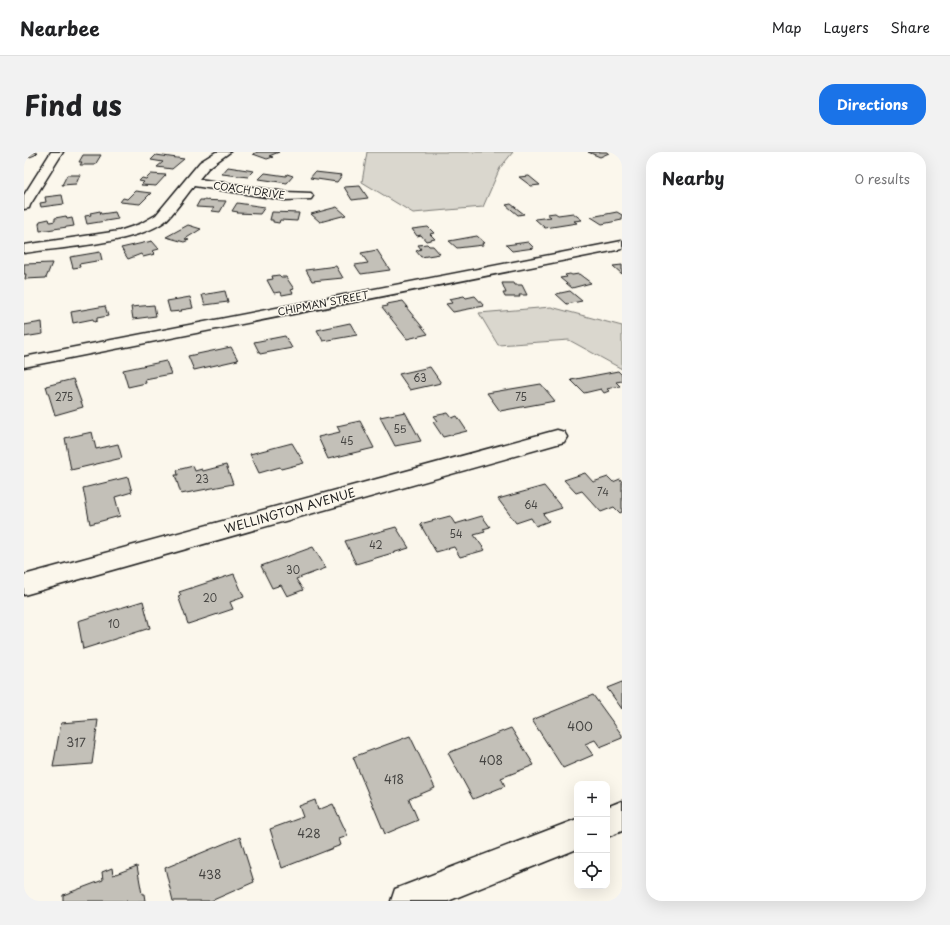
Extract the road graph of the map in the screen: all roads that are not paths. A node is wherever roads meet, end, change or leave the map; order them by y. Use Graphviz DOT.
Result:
graph roads {
  1 [pos="57,152"];
  2 [pos="224,152"];
  3 [pos="192,182"];
  4 [pos="307,196"];
  5 [pos="24,205"];
  6 [pos="622,245"];
  7 [pos="24,249"];
  8 [pos="24,362"];
  9 [pos="557,437"];
  10 [pos="24,585"];
  11 [pos="622,816"];
  12 [pos="610,821"];
  13 [pos="574,835"];
  14 [pos="407,901"];
  1 -- 5 [label="street"];
  2 -- 3 [label="street"];
  3 -- 4 [label="street, COACH DRIVE"];
  3 -- 7 [label="street"];
  6 -- 8 [label="street, CHIPMAN STREET"];
  9 -- 10 [label="street, WELLINGTON AVENUE"];
  11 -- 12 [label="street"];
  13 -- 14 [label="street"];
}
